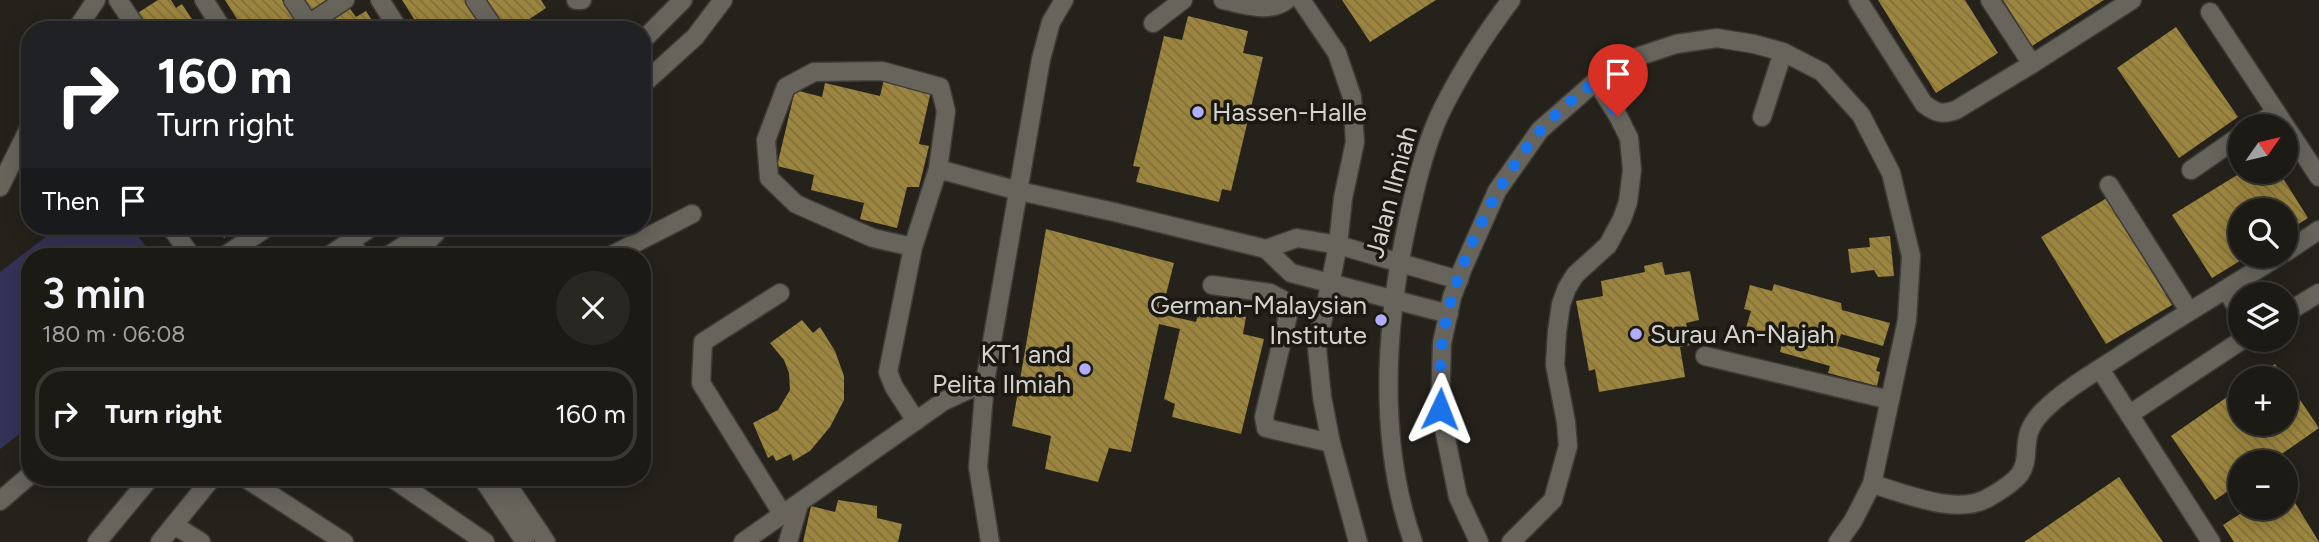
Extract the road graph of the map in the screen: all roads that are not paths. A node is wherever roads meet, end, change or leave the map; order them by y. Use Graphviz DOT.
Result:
graph roads {
  1 [pos="96,0"];
  2 [pos="118,0"];
  3 [pos="204,0"];
  4 [pos="293,0"];
  5 [pos="345,0"];
  6 [pos="380,0"];
  7 [pos="475,0"];
  8 [pos="576,0"];
  9 [pos="582,0"];
  10 [pos="682,0"];
  11 [pos="723,0"];
  12 [pos="1064,0"];
  13 [pos="1183,0"];
  14 [pos="1223,0"];
  15 [pos="1287,0"];
  16 [pos="1301,0"];
  17 [pos="1511,0"];
  18 [pos="1858,0"];
  19 [pos="1990,0"];
  20 [pos="2132,0"];
  21 [pos="2210,12"];
  22 [pos="82,21"];
  23 [pos="132,21"];
  24 [pos="217,21"];
  25 [pos="304,21"];
  26 [pos="316,21"];
  27 [pos="393,21"];
  28 [pos="489,21"];
  29 [pos="1153,23"];
  30 [pos="651,32"];
  31 [pos="1783,52"];
  32 [pos="2032,64"];
  33 [pos="651,77"];
  34 [pos="1596,81"];
  35 [pos="2276,112"];
  36 [pos="2273,114"];
  37 [pos="1762,117"];
  38 [pos="21,144"];
  39 [pos="2228,144"];
  40 [pos="938,169"];
  41 [pos="2191,170"];
  42 [pos="2319,177"];
  43 [pos="2109,185"];
  44 [pos="0,187"];
  45 [pos="1019,191"];
  46 [pos="692,214"];
  47 [pos="2319,230"];
  48 [pos="255,235"];
  49 [pos="361,235"];
  50 [pos="420,235"];
  51 [pos="434,235"];
  52 [pos="651,235"];
  53 [pos="651,235"];
  54 [pos="2298,243"];
  55 [pos="1338,245"];
  56 [pos="913,247"];
  57 [pos="236,248"];
  58 [pos="343,248"];
  59 [pos="400,248"];
  60 [pos="421,248"];
  61 [pos="626,248"];
  62 [pos="1266,249"];
  63 [pos="1399,263"];
  64 [pos="2260,268"];
  65 [pos="1459,280"];
  66 [pos="1331,283"];
  67 [pos="1212,285"];
  68 [pos="2226,290"];
  69 [pos="780,293"];
  70 [pos="2228,293"];
  71 [pos="2319,293"];
  72 [pos="1393,300"];
  73 [pos="2298,306"];
  74 [pos="2189,311"];
  75 [pos="1449,314"];
  76 [pos="2228,349"];
  77 [pos="1705,356"];
  78 [pos="2100,369"];
  79 [pos="985,382"];
  80 [pos="1890,400"];
  81 [pos="2130,414"];
  82 [pos="916,421"];
  83 [pos="1331,443"];
  84 [pos="21,483"];
  85 [pos="1872,484"];
  86 [pos="143,486"];
  87 [pos="206,486"];
  88 [pos="257,486"];
  89 [pos="404,486"];
  90 [pos="487,486"];
  91 [pos="508,486"];
  92 [pos="0,501"];
  93 [pos="799,504"];
  94 [pos="783,515"];
  95 [pos="174,525"];
  96 [pos="97,542"];
  97 [pos="160,542"];
  98 [pos="201,542"];
  99 [pos="344,542"];
  100 [pos="485,542"];
  101 [pos="525,542"];
  102 [pos="546,542"];
  103 [pos="743,542"];
  104 [pos="788,542"];
  105 [pos="990,542"];
  106 [pos="1358,542"];
  107 [pos="1413,542"];
  108 [pos="1479,542"];
  109 [pos="1511,542"];
  110 [pos="1839,542"];
  111 [pos="2211,542"];
  1 -- 22 [label="street"];
  2 -- 23 [label="street"];
  3 -- 24 [label="street"];
  4 -- 25 [label="street"];
  5 -- 26 [label="street"];
  6 -- 27 [label="street"];
  7 -- 28 [label="street"];
  8 -- 9 [label="street"];
  10 -- 30 [label="street"];
  11 -- 33 [label="street"];
  12 -- 45 [label="street"];
  13 -- 29 [label="street"];
  14 -- 15 [label="street"];
  16 -- 55 [label="street"];
  17 -- 63 [label="street, Jalan Ilmiah"];
  18 -- 32 [label="street"];
  19 -- 32 [label="street"];
  20 -- 32 [label="street"];
  21 -- 35 [label="street"];
  31 -- 34 [label="street"];
  31 -- 37 [label="street"];
  31 -- 80 [label="street"];
  34 -- 65 [label="street"];
  34 -- 109 [label="street"];
  35 -- 36 [label="street"];
  35 -- 42 [label="street"];
  38 -- 44 [label="street"];
  39 -- 41 [label="street"];
  40 -- 45 [label="street"];
  40 -- 56 [label="street"];
  40 -- 56 [label="street"];
  43 -- 74 [label="street"];
  45 -- 62 [label="street"];
  45 -- 79 [label="street"];
  46 -- 53 [label="street"];
  47 -- 54 [label="street"];
  48 -- 57 [label="street"];
  49 -- 58 [label="street"];
  50 -- 59 [label="street"];
  51 -- 60 [label="street"];
  52 -- 61 [label="street"];
  55 -- 62 [label="street"];
  55 -- 63 [label="street"];
  55 -- 66 [label="street"];
  56 -- 82 [label="street"];
  62 -- 66 [label="street"];
  63 -- 65 [label="street"];
  63 -- 72 [label="street, Jalan Ilmiah"];
  64 -- 68 [label="street"];
  65 -- 75 [label="street"];
  66 -- 72 [label="street"];
  66 -- 83 [label="street"];
  67 -- 83 [label="street"];
  68 -- 70 [label="street"];
  68 -- 74 [label="street"];
  69 -- 94 [label="street"];
  71 -- 73 [label="street"];
  72 -- 75 [label="street"];
  72 -- 107 [label="street, Jalan Ilmiah"];
  74 -- 78 [label="street"];
  75 -- 108 [label="street"];
  76 -- 81 [label="street"];
  77 -- 80 [label="street"];
  78 -- 81 [label="street"];
  78 -- 85 [label="street"];
  79 -- 82 [label="street"];
  79 -- 105 [label="street"];
  80 -- 85 [label="street"];
  81 -- 111 [label="street"];
  82 -- 93 [label="street"];
  83 -- 106 [label="street"];
  84 -- 92 [label="street"];
  85 -- 110 [label="street"];
  86 -- 96 [label="street"];
  87 -- 95 [label="street"];
  88 -- 99 [label="street"];
  89 -- 100 [label="street"];
  90 -- 101 [label="street"];
  91 -- 102 [label="street"];
  93 -- 94 [label="street"];
  93 -- 104 [label="street"];
  94 -- 103 [label="street"];
  95 -- 97 [label="street"];
  95 -- 98 [label="street"];
}
